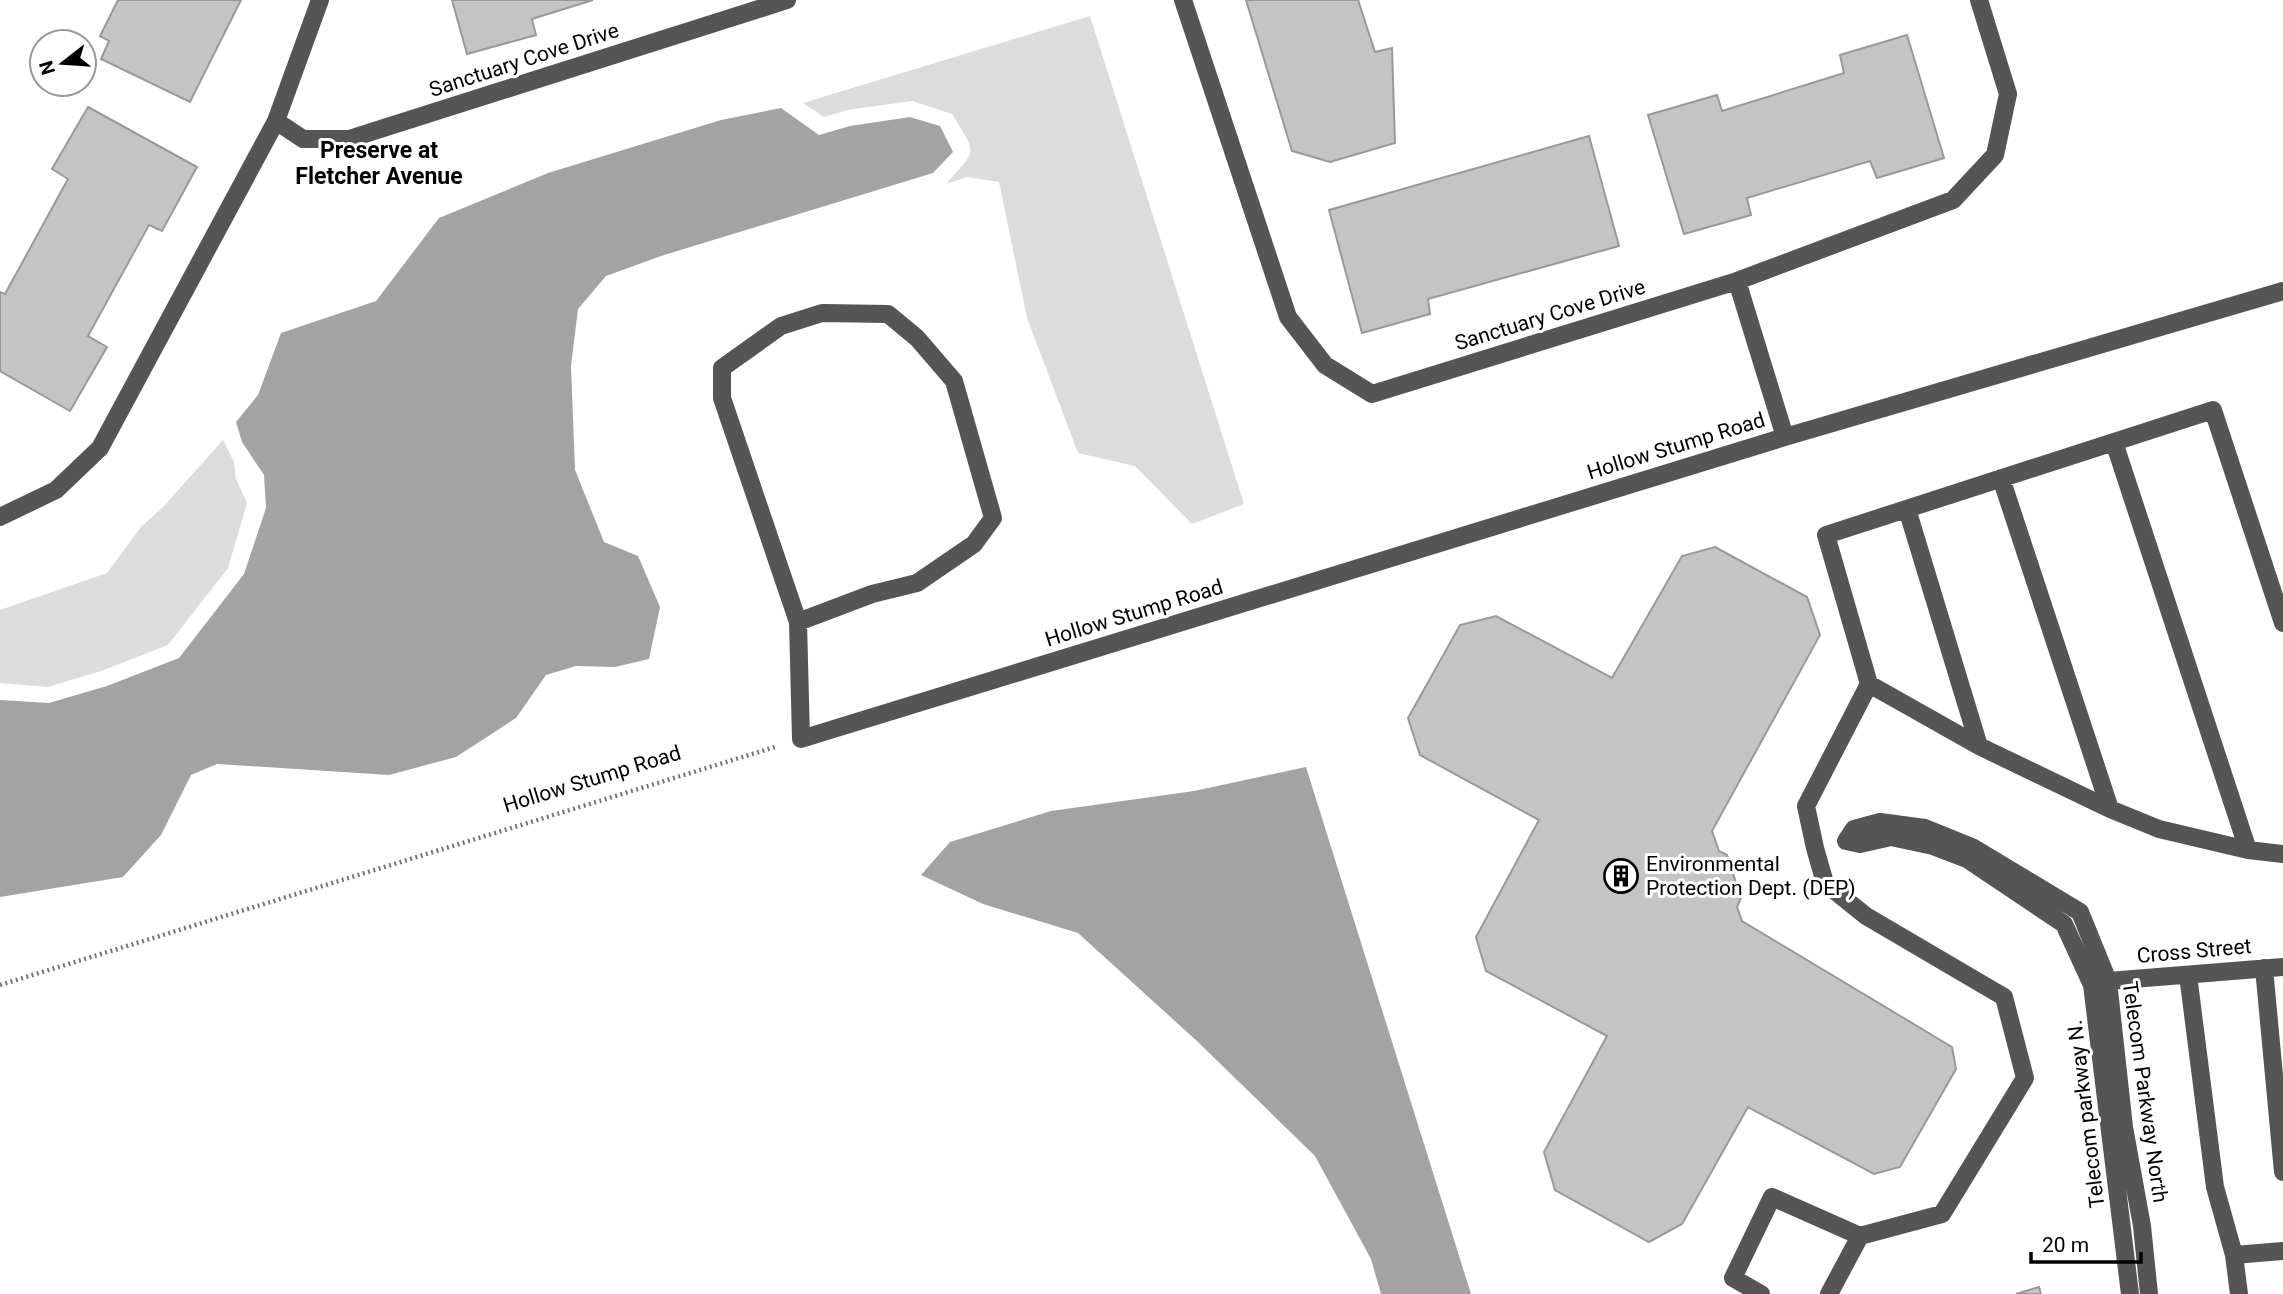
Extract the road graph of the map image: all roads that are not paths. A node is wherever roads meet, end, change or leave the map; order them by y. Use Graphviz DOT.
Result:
graph roads {
  1 [pos="320,0"];
  2 [pos="787,0"];
  3 [pos="1183,0"];
  4 [pos="1979,0"];
  5 [pos="276,121"];
  6 [pos="1737,281"];
  7 [pos="2283,292"];
  8 [pos="1785,437"];
  9 [pos="2114,442"];
  10 [pos="2001,478"];
  11 [pos="1907,509"];
  12 [pos="0,517"];
  13 [pos="798,622"];
  14 [pos="2283,623"];
  15 [pos="1869,684"];
  16 [pos="1979,746"];
  17 [pos="2110,809"];
  18 [pos="1846,841"];
  19 [pos="2248,850"];
  20 [pos="2283,854"];
  21 [pos="2283,967"];
  22 [pos="2264,968"];
  23 [pos="2188,975"];
  24 [pos="2108,981"];
  25 [pos="2283,1172"];
  26 [pos="1860,1236"];
  27 [pos="2283,1251"];
  28 [pos="2234,1255"];
  29 [pos="1761,1294"];
  30 [pos="1829,1294"];
  31 [pos="2130,1294"];
  32 [pos="2149,1294"];
  33 [pos="2239,1294"];
  1 -- 5 [label="street"];
  2 -- 5 [label="street, Sanctuary Cove Drive"];
  3 -- 6 [label="street, Sanctuary Cove Drive"];
  4 -- 6 [label="street, Sanctuary Cove Drive"];
  5 -- 12 [label="street"];
  6 -- 8 [label="street"];
  7 -- 8 [label="street, Hollow Stump Road"];
  8 -- 13 [label="street, Hollow Stump Road"];
  9 -- 10 [label="street"];
  9 -- 14 [label="street"];
  9 -- 19 [label="street"];
  10 -- 11 [label="street"];
  10 -- 17 [label="street"];
  11 -- 15 [label="street"];
  11 -- 16 [label="street"];
  13 -- 13 [label="street"];
  15 -- 16 [label="street"];
  15 -- 26 [label="street"];
  16 -- 17 [label="street"];
  17 -- 19 [label="street"];
  18 -- 24 [label="street, Telecom Parkway North"];
  18 -- 31 [label="street, Telecom parkway N."];
  19 -- 20 [label="street"];
  21 -- 22 [label="street, Cross Street"];
  22 -- 23 [label="street, Cross Street"];
  22 -- 25 [label="street"];
  23 -- 24 [label="street, Cross Street"];
  23 -- 28 [label="street"];
  24 -- 32 [label="street, Telecom Parkway North"];
  26 -- 29 [label="street"];
  26 -- 30 [label="street"];
  27 -- 28 [label="street"];
  28 -- 33 [label="street"];
}
